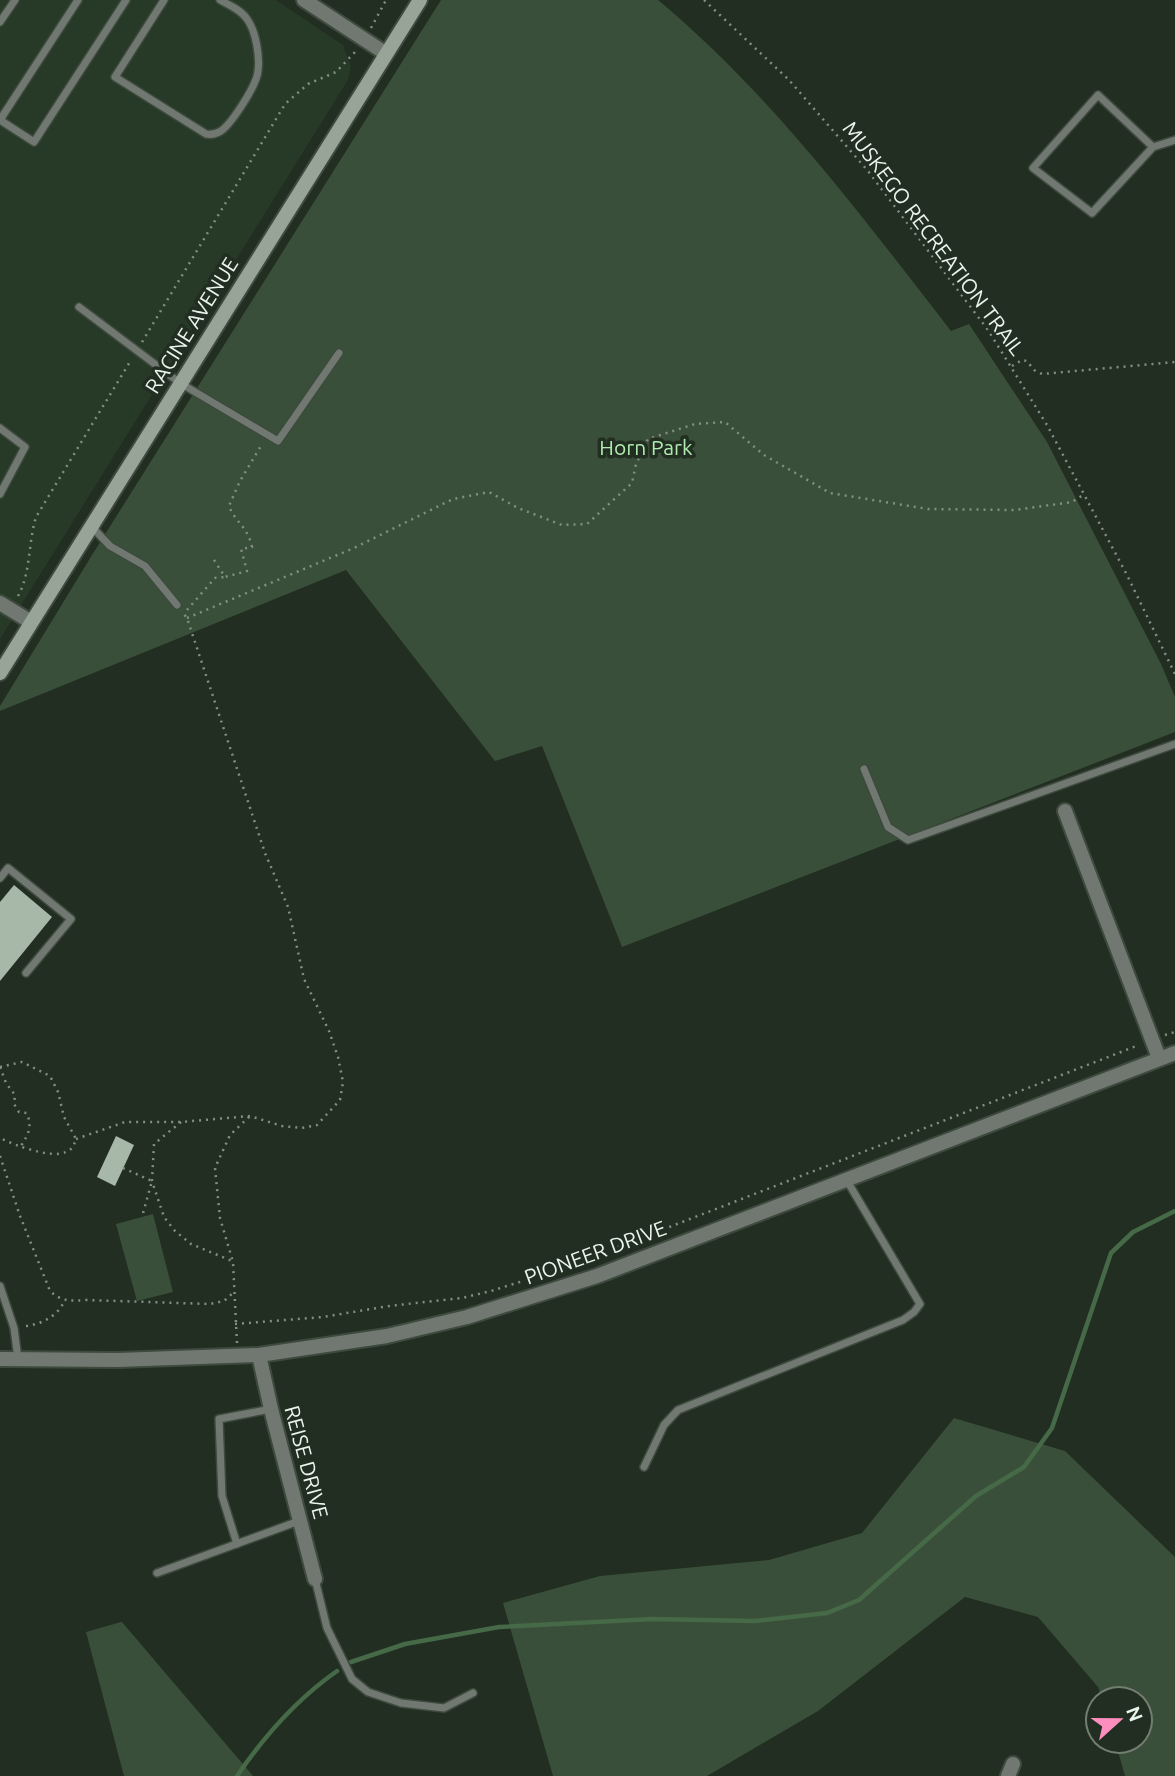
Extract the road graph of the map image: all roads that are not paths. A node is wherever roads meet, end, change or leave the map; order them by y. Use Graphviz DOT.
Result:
graph roads {
  1 [pos="15,0"];
  2 [pos="78,0"];
  3 [pos="125,0"];
  4 [pos="164,0"];
  5 [pos="220,0"];
  6 [pos="304,0"];
  7 [pos="420,0"];
  8 [pos="0,22"];
  9 [pos="385,53"];
  10 [pos="1175,140"];
  11 [pos="1153,147"];
  12 [pos="79,307"];
  13 [pos="338,353"];
  14 [pos="180,383"];
  15 [pos="0,428"];
  16 [pos="0,494"];
  17 [pos="92,526"];
  18 [pos="0,603"];
  19 [pos="177,605"];
  20 [pos="31,622"];
  21 [pos="0,673"];
  22 [pos="1175,744"];
  23 [pos="864,769"];
  24 [pos="1065,811"];
  25 [pos="0,878"];
  26 [pos="26,973"];
  27 [pos="1175,1052"];
  28 [pos="1158,1058"];
  29 [pos="846,1179"];
  30 [pos="0,1286"];
  31 [pos="260,1355"];
  32 [pos="0,1359"];
  33 [pos="18,1359"];
  34 [pos="271,1409"];
  35 [pos="644,1467"];
  36 [pos="300,1520"];
  37 [pos="237,1544"];
  38 [pos="157,1573"];
  39 [pos="315,1579"];
  40 [pos="473,1693"];
  1 -- 8 [label="lane"];
  2 -- 3 [label="lane"];
  4 -- 5 [label="lane"];
  6 -- 9 [label="street"];
  7 -- 9 [label="main road, RACINE AVENUE"];
  9 -- 14 [label="main road, RACINE AVENUE"];
  10 -- 11 [label="lane"];
  11 -- 11 [label="lane"];
  12 -- 14 [label="lane"];
  13 -- 14 [label="lane"];
  14 -- 17 [label="main road, RACINE AVENUE"];
  15 -- 16 [label="lane"];
  17 -- 19 [label="lane"];
  17 -- 20 [label="main road, RACINE AVENUE"];
  18 -- 20 [label="street"];
  20 -- 21 [label="main road, RACINE AVENUE"];
  22 -- 23 [label="lane"];
  24 -- 28 [label="street"];
  25 -- 26 [label="lane"];
  27 -- 28 [label="street, PIONEER DRIVE"];
  28 -- 29 [label="street, PIONEER DRIVE"];
  29 -- 31 [label="street, PIONEER DRIVE"];
  29 -- 35 [label="lane"];
  30 -- 33 [label="lane"];
  31 -- 33 [label="street, PIONEER DRIVE"];
  31 -- 34 [label="street, REISE DRIVE"];
  32 -- 33 [label="street, PIONEER DRIVE"];
  34 -- 36 [label="street, REISE DRIVE"];
  34 -- 37 [label="lane"];
  36 -- 37 [label="lane"];
  36 -- 39 [label="street, REISE DRIVE"];
  37 -- 38 [label="lane"];
  39 -- 40 [label="lane"];
}
